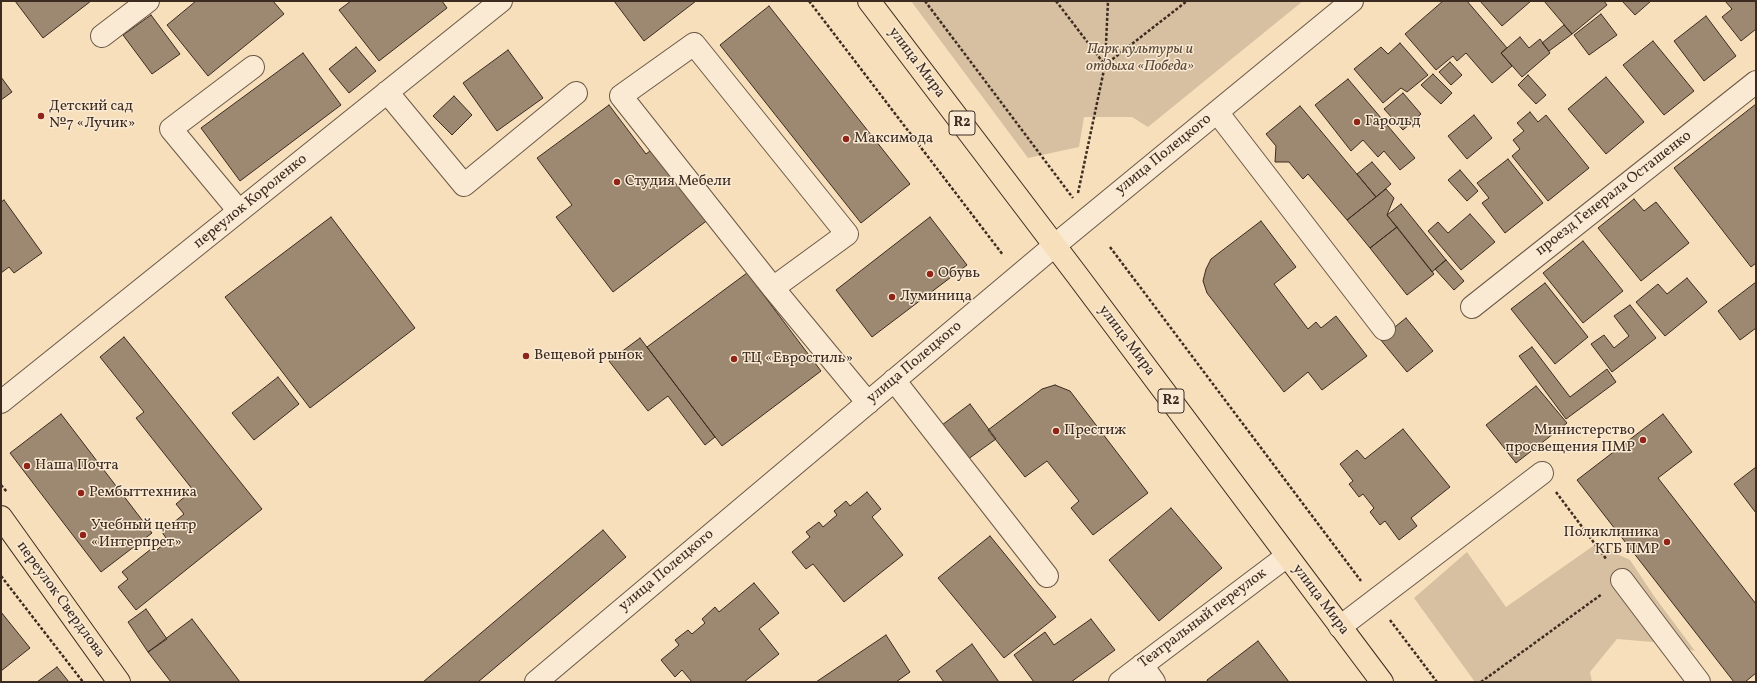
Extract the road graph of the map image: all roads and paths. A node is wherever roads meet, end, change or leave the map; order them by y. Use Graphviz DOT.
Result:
graph roads {
  1 [pos="148,1"];
  2 [pos="501,1"];
  3 [pos="808,1"];
  4 [pos="869,1"];
  5 [pos="925,1"];
  6 [pos="1056,1"];
  7 [pos="1108,1"];
  8 [pos="1187,1"];
  9 [pos="1352,1"];
  10 [pos="102,36"];
  11 [pos="1105,65"];
  12 [pos="253,67"];
  13 [pos="1756,82"];
  14 [pos="388,92"];
  15 [pos="576,93"];
  16 [pos="1217,112"];
  17 [pos="239,211"];
  18 [pos="1054,246"];
  19 [pos="1110,247"];
  20 [pos="1003,255"];
  21 [pos="773,288"];
  22 [pos="1472,307"];
  23 [pos="1384,329"];
  24 [pos="894,380"];
  25 [pos="1,402"];
  26 [pos="868,403"];
  27 [pos="1542,473"];
  28 [pos="1,517"];
  29 [pos="1286,556"];
  30 [pos="1,576"];
  31 [pos="1047,576"];
  32 [pos="1622,580"];
  33 [pos="1375,600"];
  34 [pos="1340,627"];
  35 [pos="1148,674"];
  36 [pos="83,682"];
  37 [pos="119,682"];
  38 [pos="536,682"];
  39 [pos="1120,682"];
  40 [pos="1382,682"];
  41 [pos="1437,682"];
  42 [pos="1481,682"];
  43 [pos="1699,682"];
  1 -- 10 [label="street"];
  2 -- 14 [label="street, переулок Короленко"];
  3 -- 20 [label="path"];
  4 -- 18 [label="main road, улица Мира / R2"];
  5 -- 11 [label="path"];
  6 -- 11 [label="path"];
  7 -- 11 [label="path"];
  8 -- 11 [label="path"];
  9 -- 16 [label="street, улица Полецкого"];
  12 -- 17 [label="street"];
  13 -- 22 [label="street, проезд Генерала Осташенко"];
  14 -- 15 [label="street"];
  14 -- 17 [label="street, переулок Короленко"];
  16 -- 18 [label="street, улица Полецкого"];
  16 -- 23 [label="street"];
  17 -- 25 [label="street, переулок Короленко"];
  18 -- 24 [label="street, улица Полецкого"];
  18 -- 29 [label="main road, улица Мира / R2"];
  19 -- 33 [label="path"];
  21 -- 21 [label="street"];
  21 -- 26 [label="street"];
  24 -- 26 [label="street, улица Полецкого"];
  24 -- 31 [label="street"];
  26 -- 38 [label="street, улица Полецкого"];
  27 -- 32 [label="path"];
  27 -- 33 [label="street"];
  28 -- 37 [label="main road, переулок Свердлова"];
  29 -- 34 [label="main road, улица Мира / R2"];
  29 -- 35 [label="street, Театральный переулок"];
  30 -- 36 [label="path"];
  32 -- 42 [label="path"];
  32 -- 43 [label="street"];
  33 -- 34 [label="street"];
  33 -- 41 [label="path"];
  34 -- 40 [label="main road, улица Мира / R2"];
  35 -- 39 [label="street, Театральный переулок"];
}
